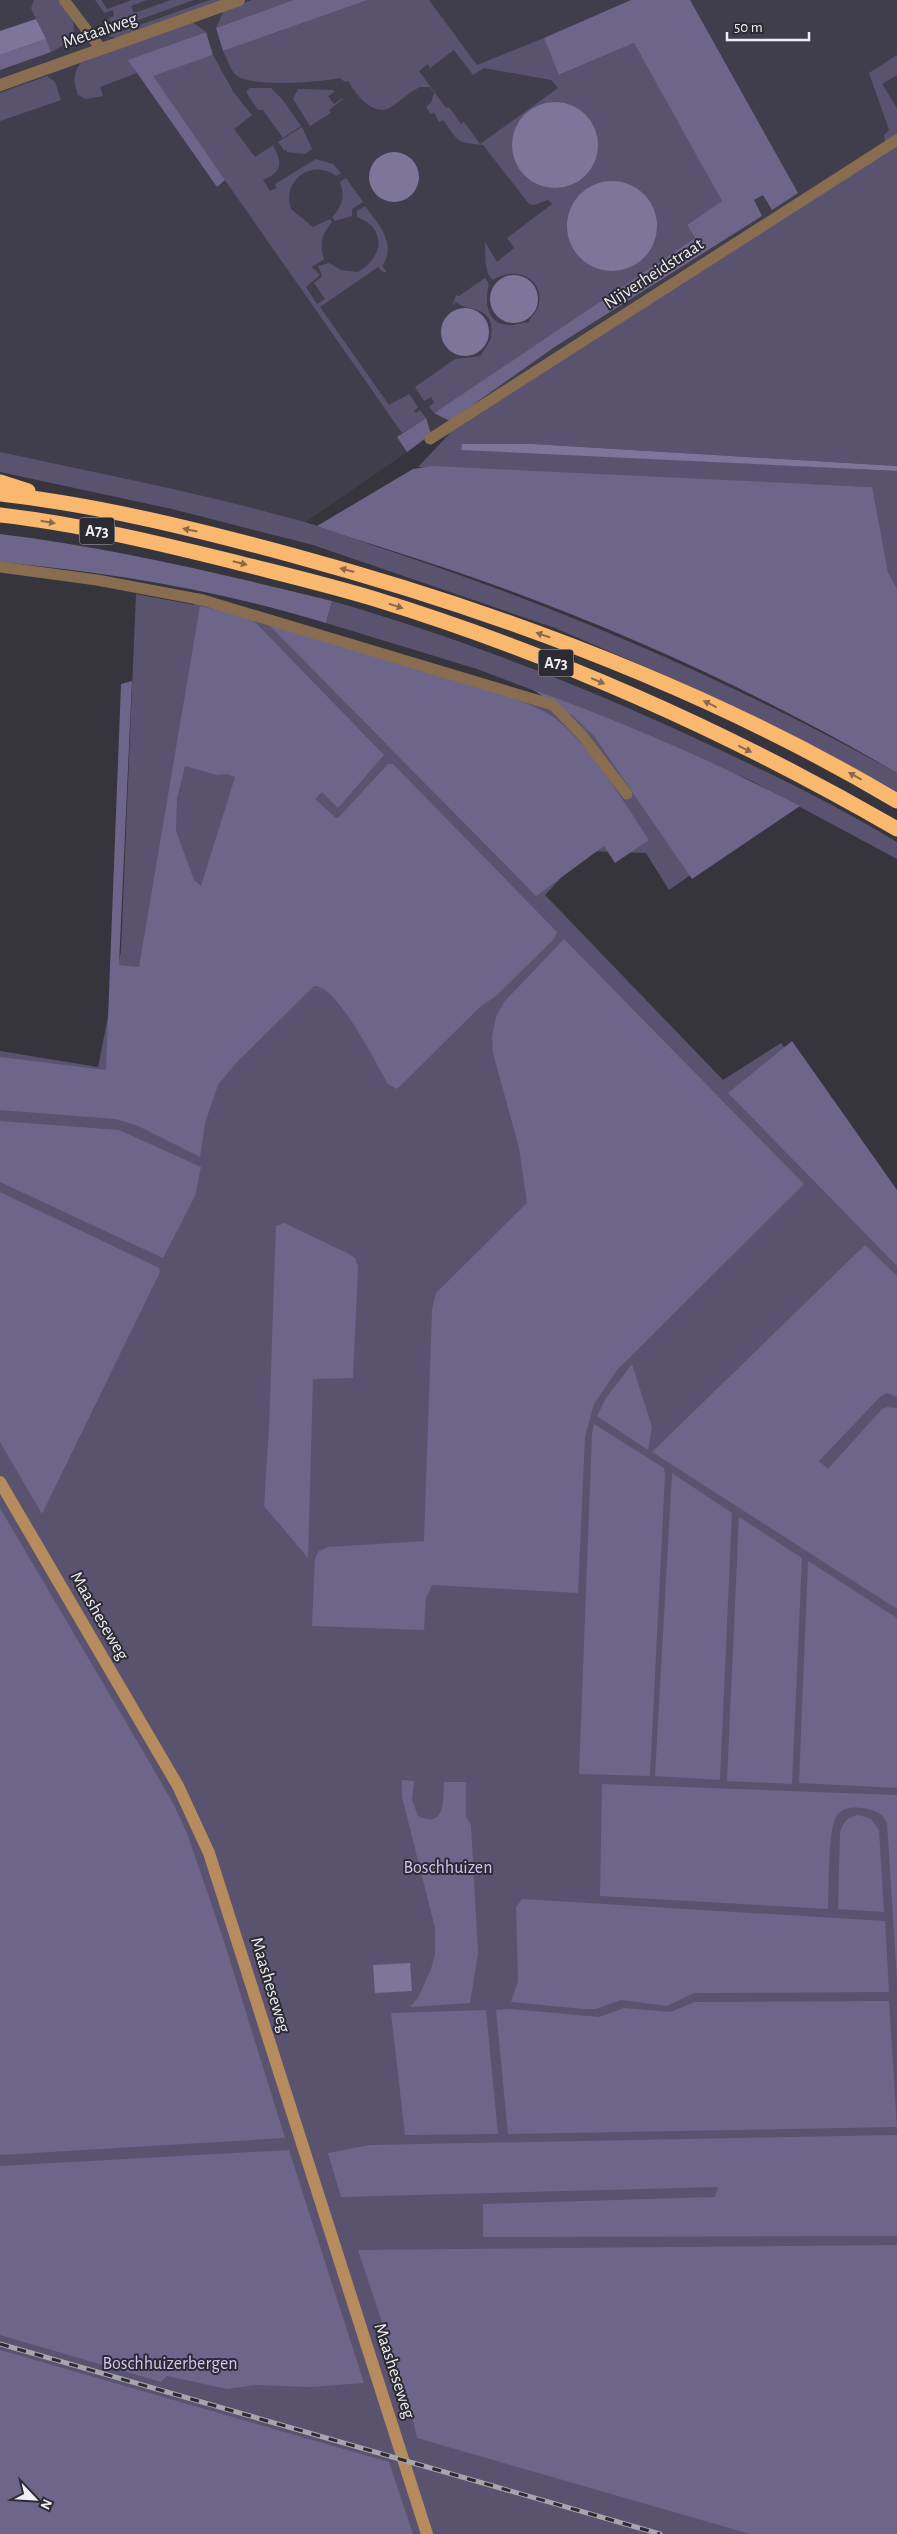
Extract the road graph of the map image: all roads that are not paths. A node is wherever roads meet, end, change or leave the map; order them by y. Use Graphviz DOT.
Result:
graph roads {
  1 [pos="64,0"];
  2 [pos="239,0"];
  3 [pos="101,49"];
  4 [pos="0,85"];
  5 [pos="897,140"];
  6 [pos="430,438"];
  7 [pos="0,482"];
  8 [pos="0,494"];
  9 [pos="63,503"];
  10 [pos="0,515"];
  11 [pos="0,567"];
  12 [pos="627,794"];
  13 [pos="897,801"];
  14 [pos="897,829"];
  15 [pos="0,1482"];
  16 [pos="427,2534"];
  1 -- 3 [label="street"];
  2 -- 3 [label="street, Metaalweg"];
  3 -- 4 [label="street, Metaalweg"];
  5 -- 6 [label="street, Nijverheidstraat"];
  7 -- 9 [label="highway, A73"];
  8 -- 9 [label="highway, A73"];
  13 -- 9 [label="highway, A73, one-way"];
  10 -- 14 [label="highway, A73, one-way"];
  11 -- 12 [label="street"];
  15 -- 16 [label="main road, Maasheseweg"];
}
